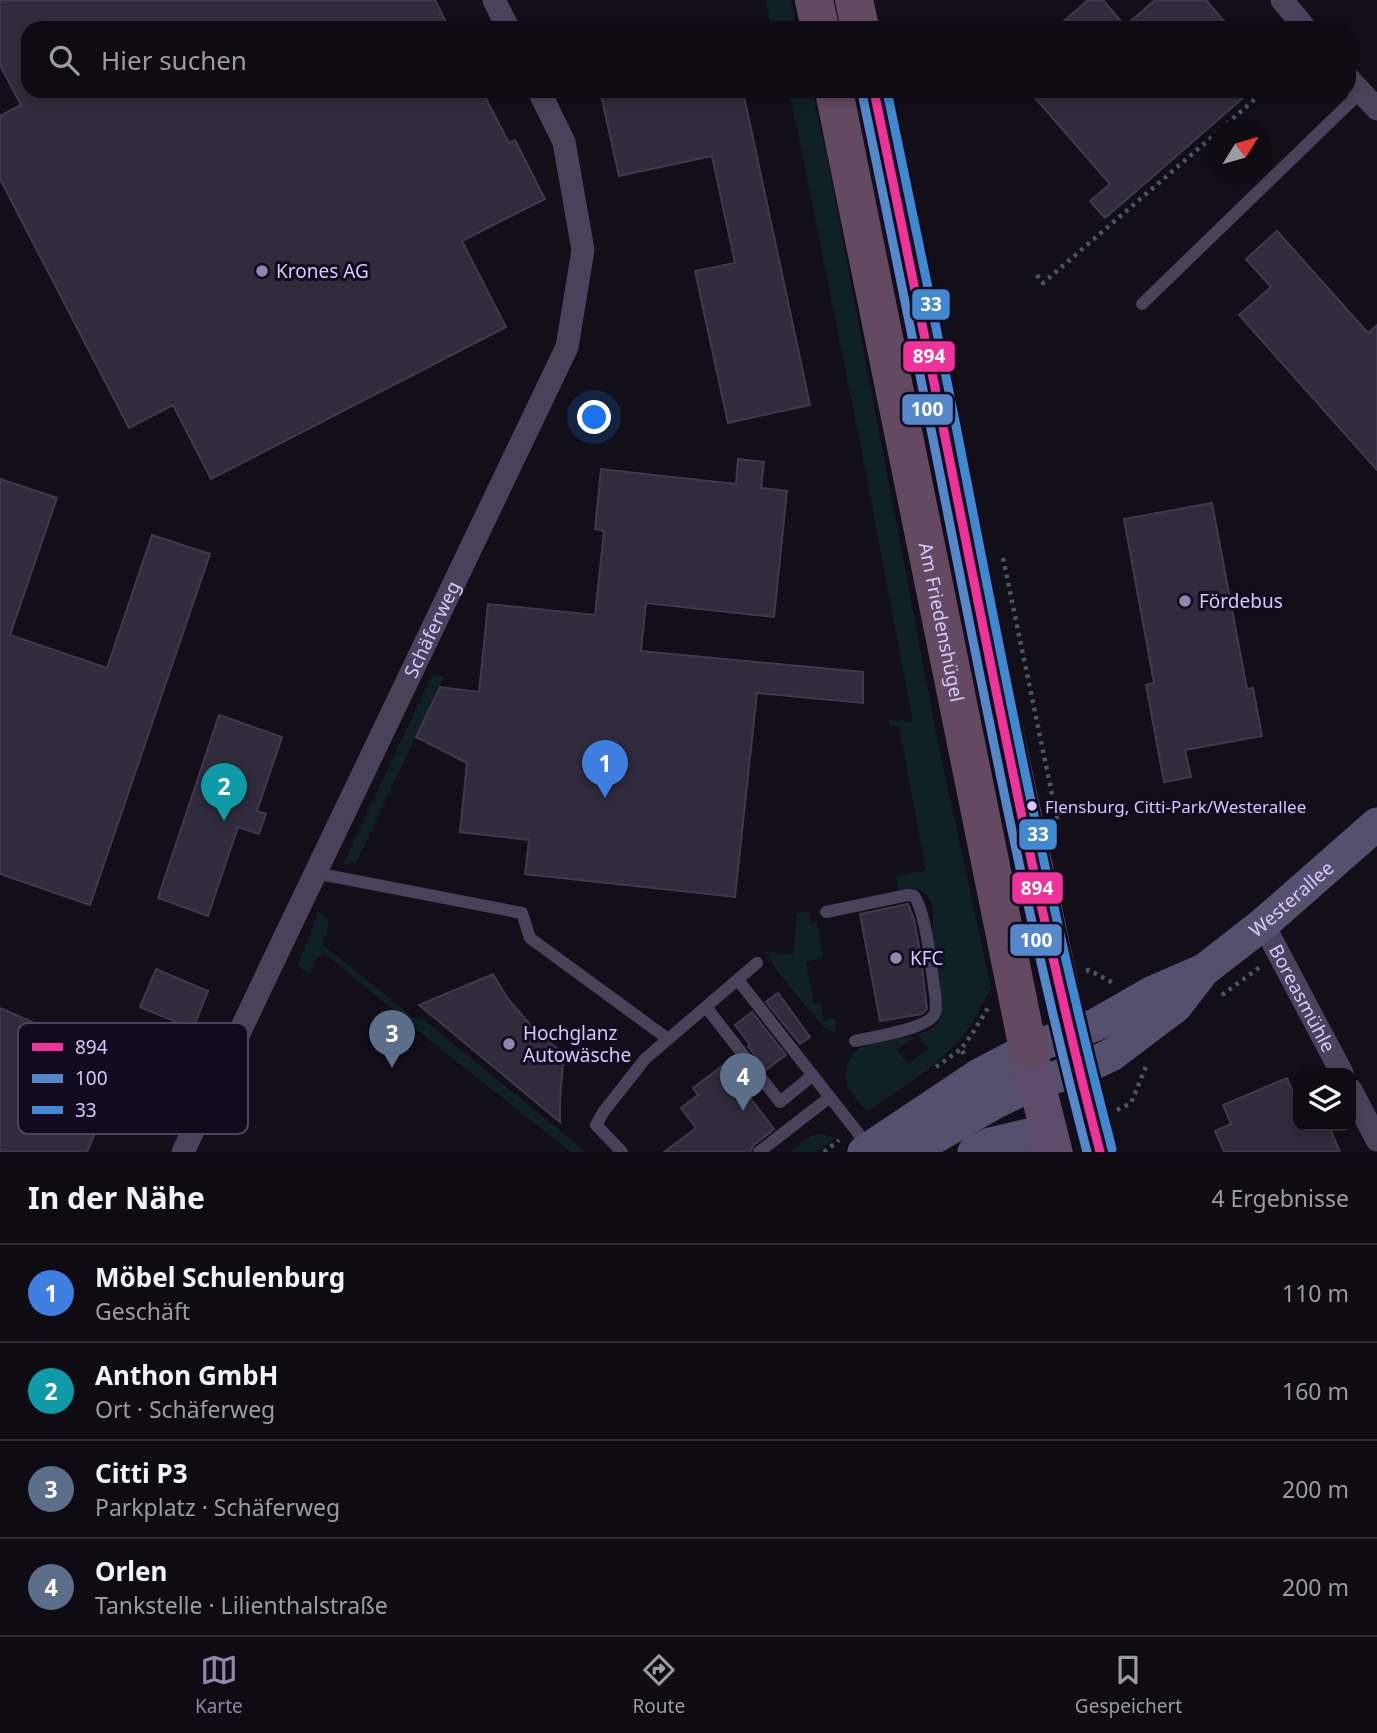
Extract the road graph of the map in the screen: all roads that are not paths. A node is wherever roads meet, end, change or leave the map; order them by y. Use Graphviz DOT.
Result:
graph roads {
  1 [pos="494,0"];
  2 [pos="814,0"];
  3 [pos="854,0"];
  4 [pos="1282,0"];
  5 [pos="504,21"];
  6 [pos="818,21"];
  7 [pos="858,21"];
  8 [pos="1299,21"];
  9 [pos="1367,96"];
  10 [pos="542,98"];
  11 [pos="835,98"];
  12 [pos="875,98"];
  13 [pos="1142,304"];
  14 [pos="1377,824"];
  15 [pos="316,873"];
  16 [pos="826,912"];
  17 [pos="1263,924"];
  18 [pos="757,963"];
  19 [pos="738,980"];
  20 [pos="706,1007"];
  21 [pos="243,1023"];
  22 [pos="668,1039"];
  23 [pos="855,1041"];
  24 [pos="1074,1051"];
  25 [pos="1032,1066"];
  26 [pos="1339,1068"];
  27 [pos="813,1075"];
  28 [pos="830,1097"];
  29 [pos="1356,1100"];
  30 [pos="191,1134"];
  31 [pos="1377,1140"];
  32 [pos="1052,1145"];
  33 [pos="867,1150"];
  34 [pos="183,1152"];
  35 [pos="622,1152"];
  36 [pos="759,1152"];
  37 [pos="909,1152"];
  38 [pos="974,1152"];
  39 [pos="1100,1152"];
  1 -- 5 [label="street"];
  2 -- 6 [label="highway"];
  3 -- 7 [label="highway"];
  4 -- 8 [label="street"];
  9 -- 13 [label="lane"];
  10 -- 15 [label="street, Schäferweg"];
  11 -- 25 [label="highway, Am Friedenshügel"];
  12 -- 24 [label="highway, Am Friedenshügel"];
  14 -- 17 [label="street, Westerallee"];
  15 -- 21 [label="street, Schäferweg"];
  15 -- 22 [label="lane"];
  16 -- 23 [label="lane"];
  17 -- 24 [label="street, Westerallee"];
  17 -- 26 [label="street, Boreasmühle"];
  18 -- 19 [label="lane"];
  19 -- 20 [label="lane"];
  19 -- 27 [label="lane"];
  20 -- 22 [label="lane"];
  20 -- 27 [label="lane"];
  22 -- 35 [label="lane"];
  24 -- 25 [label="street, Westerallee"];
  24 -- 39 [label="main road, Am Friedenshügel"];
  25 -- 32 [label="main road, Am Friedenshügel"];
  25 -- 33 [label="street"];
  25 -- 37 [label="street"];
  27 -- 28 [label="lane"];
  28 -- 33 [label="lane"];
  28 -- 36 [label="lane"];
  29 -- 31 [label="street"];
  30 -- 34 [label="street, Schäferweg"];
  32 -- 38 [label="street"];
}
